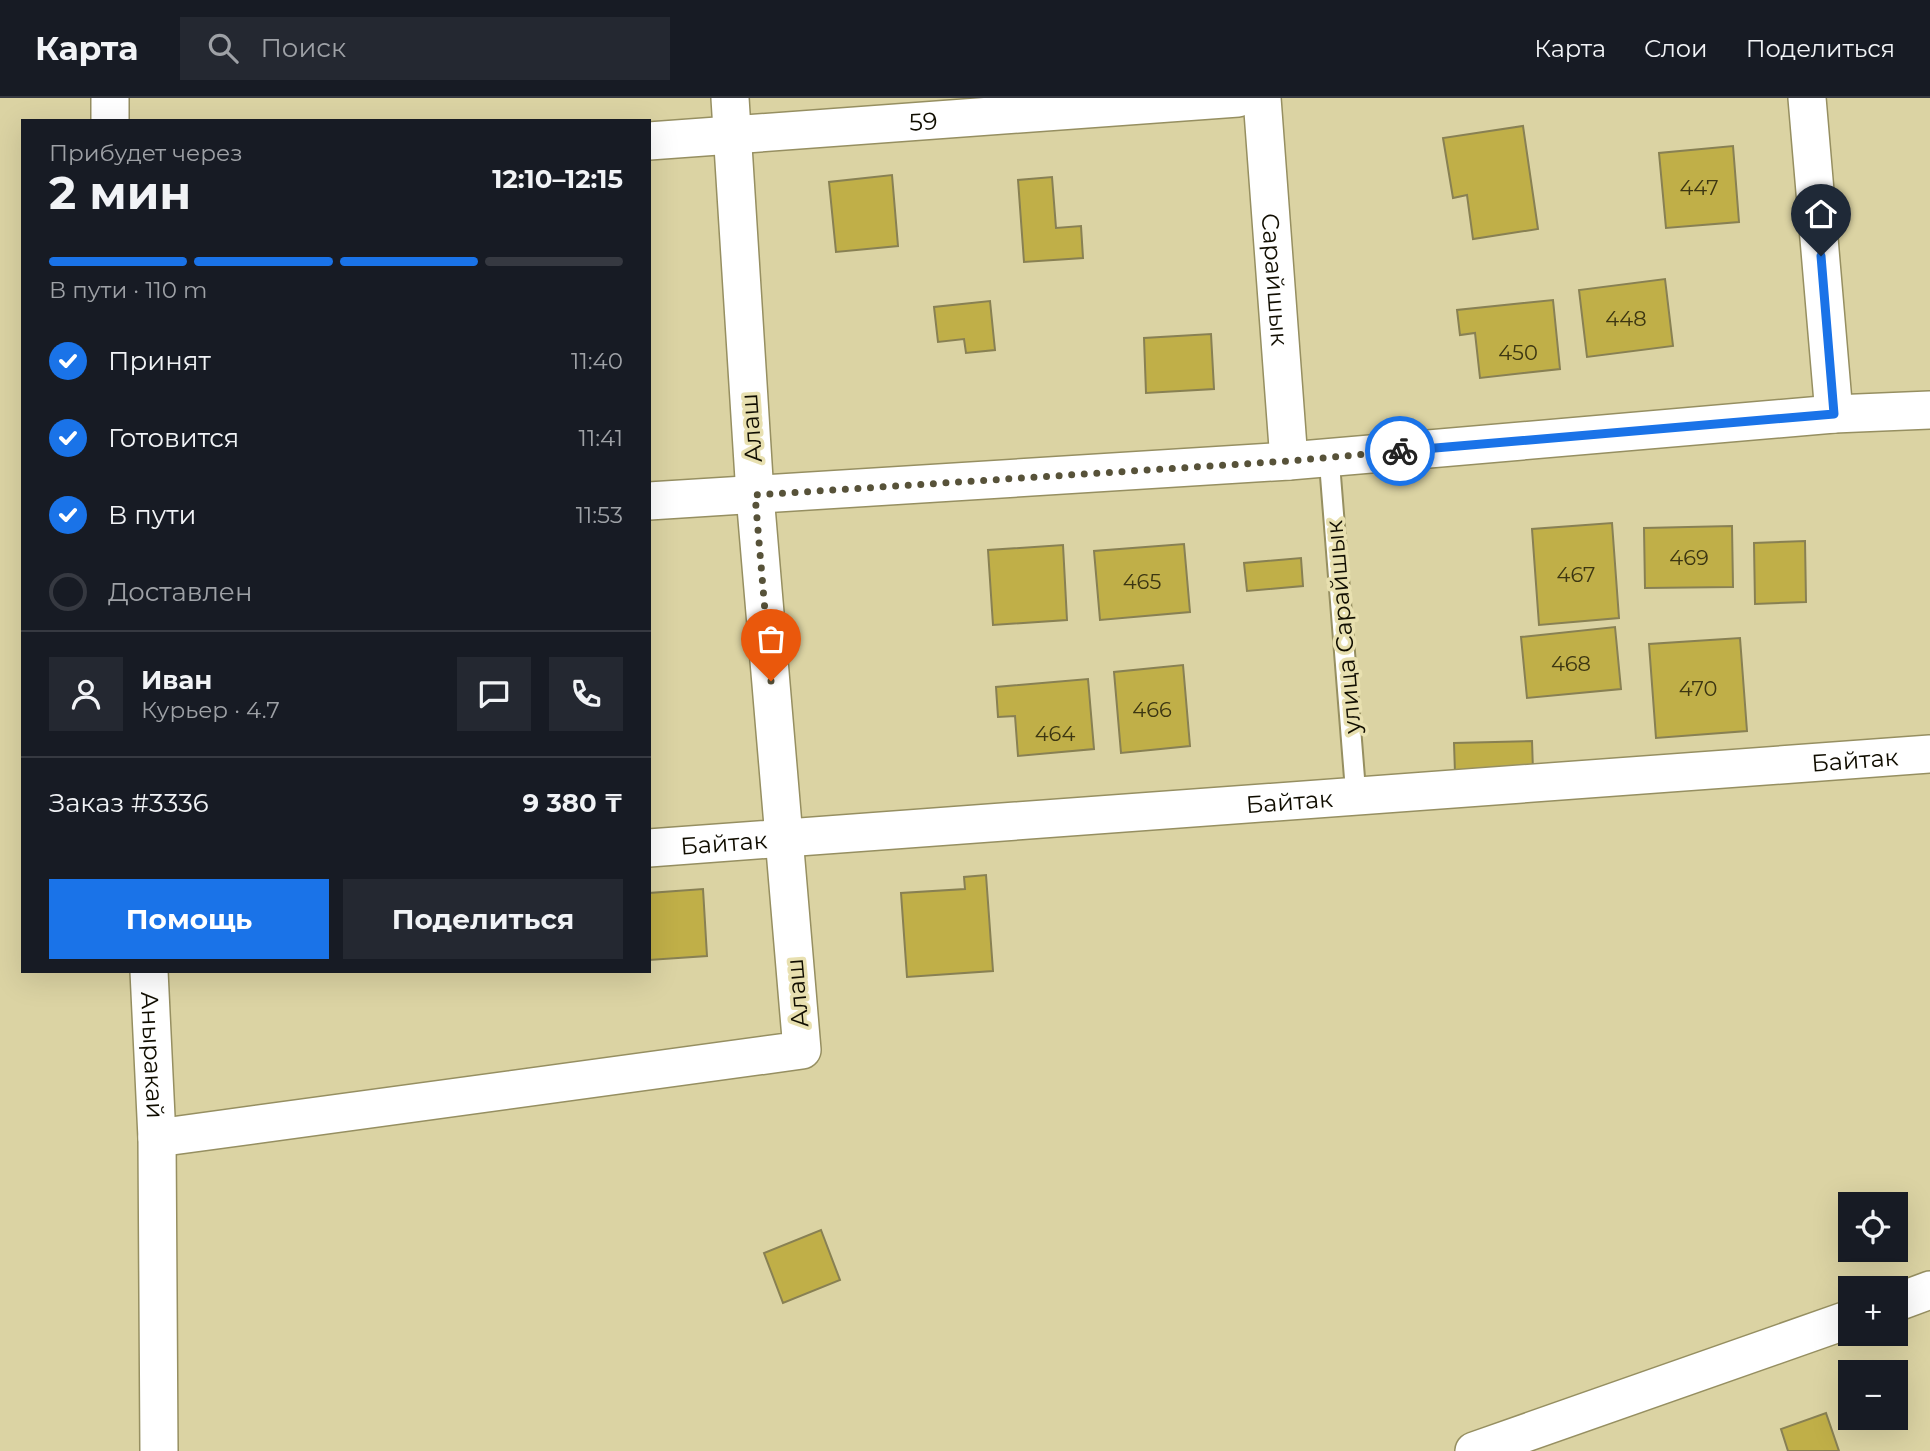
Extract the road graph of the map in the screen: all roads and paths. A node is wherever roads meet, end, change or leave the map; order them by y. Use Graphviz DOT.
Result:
graph roads {
  1 [pos="110,98"];
  2 [pos="730,98"];
  3 [pos="1238,98"];
  4 [pos="1262,98"];
  5 [pos="1807,98"];
  6 [pos="110,119"];
  7 [pos="733,134"];
  8 [pos="651,141"];
  9 [pos="1930,410"];
  10 [pos="1834,414"];
  11 [pos="1329,457"];
  12 [pos="1289,461"];
  13 [pos="755,495"];
  14 [pos="651,501"];
  15 [pos="1930,754"];
  16 [pos="1356,797"];
  17 [pos="784,840"];
  18 [pos="651,848"];
  19 [pos="149,973"];
  20 [pos="157,1138"];
  21 [pos="1930,1290"];
  22 [pos="1908,1298"];
  23 [pos="1838,1323"];
  24 [pos="159,1451"];
  25 [pos="1474,1451"];
  1 -- 6 [label="street"];
  2 -- 7 [label="street, Алаш"];
  3 -- 7 [label="street, 59"];
  4 -- 12 [label="street, Сарайшык"];
  5 -- 10 [label="street"];
  7 -- 8 [label="street, 59"];
  7 -- 13 [label="street, Алаш"];
  9 -- 10 [label="street"];
  10 -- 11 [label="street"];
  11 -- 12 [label="street"];
  11 -- 16 [label="lane, улица Сарайшык"];
  12 -- 13 [label="street"];
  13 -- 14 [label="street"];
  13 -- 17 [label="street, Алаш"];
  15 -- 16 [label="street, Байтак"];
  16 -- 17 [label="street, Байтак"];
  17 -- 18 [label="street, Байтак"];
  17 -- 20 [label="street, Алаш"];
  19 -- 20 [label="street, Аныракай"];
  20 -- 24 [label="street, Аныракай"];
  21 -- 22 [label="street"];
  23 -- 25 [label="street"];
}
